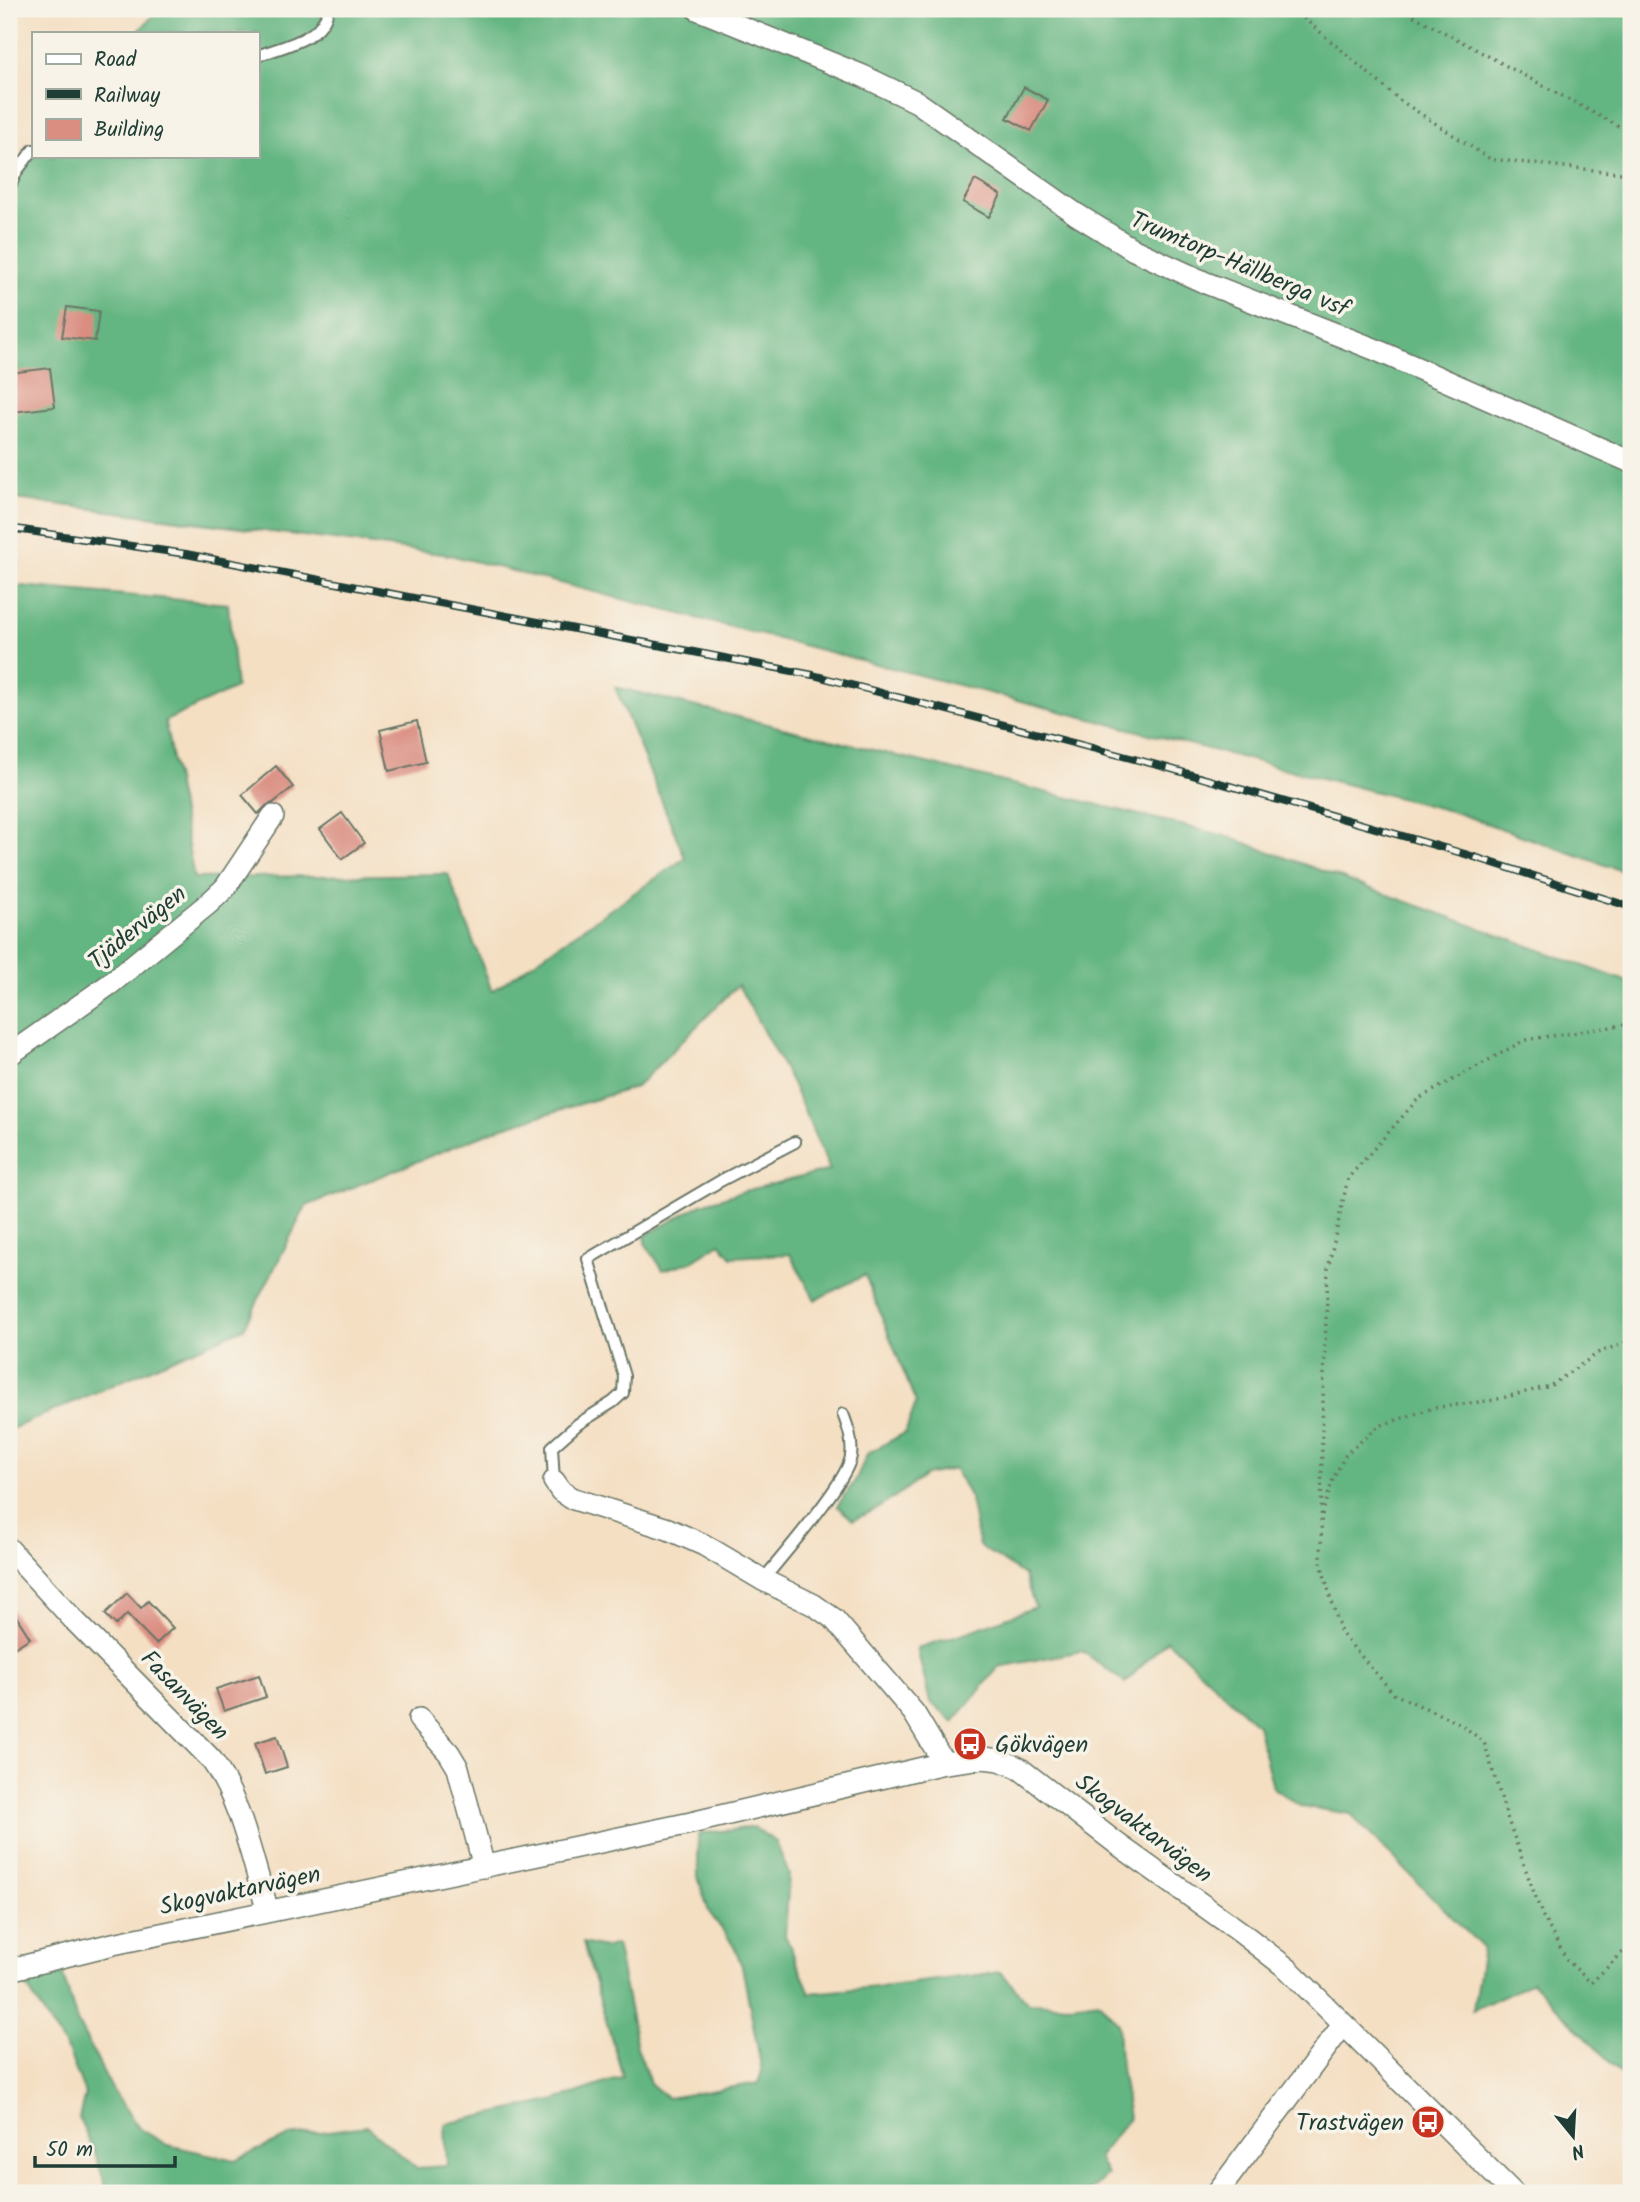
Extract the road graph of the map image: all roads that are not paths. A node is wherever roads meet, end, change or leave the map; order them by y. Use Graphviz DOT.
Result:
graph roads {
  1 [pos="328,9"];
  2 [pos="697,9"];
  3 [pos="259,55"];
  4 [pos="32,151"];
  5 [pos="9,188"];
  6 [pos="1631,462"];
  7 [pos="274,816"];
  8 [pos="9,1055"];
  9 [pos="794,1142"];
  10 [pos="843,1414"];
  11 [pos="554,1481"];
  12 [pos="9,1549"];
  13 [pos="763,1580"];
  14 [pos="419,1719"];
  15 [pos="944,1763"];
  16 [pos="484,1867"];
  17 [pos="268,1912"];
  18 [pos="9,1970"];
  19 [pos="1343,2025"];
  20 [pos="1217,2193"];
  21 [pos="1513,2193"];
  1 -- 3 [label="lane"];
  2 -- 6 [label="street, Trumtorp-Hällberga vsf"];
  4 -- 5 [label="lane"];
  7 -- 8 [label="street, Tjädervägen"];
  9 -- 11 [label="lane"];
  10 -- 13 [label="lane"];
  11 -- 13 [label="street"];
  12 -- 17 [label="street, Fasanvägen"];
  13 -- 15 [label="street"];
  14 -- 16 [label="street"];
  15 -- 16 [label="street, Skogvaktarvägen"];
  15 -- 19 [label="street, Skogvaktarvägen"];
  16 -- 17 [label="street, Skogvaktarvägen"];
  17 -- 18 [label="street, Skogvaktarvägen"];
  19 -- 20 [label="street"];
  19 -- 21 [label="street, Skogvaktarvägen"];
}
